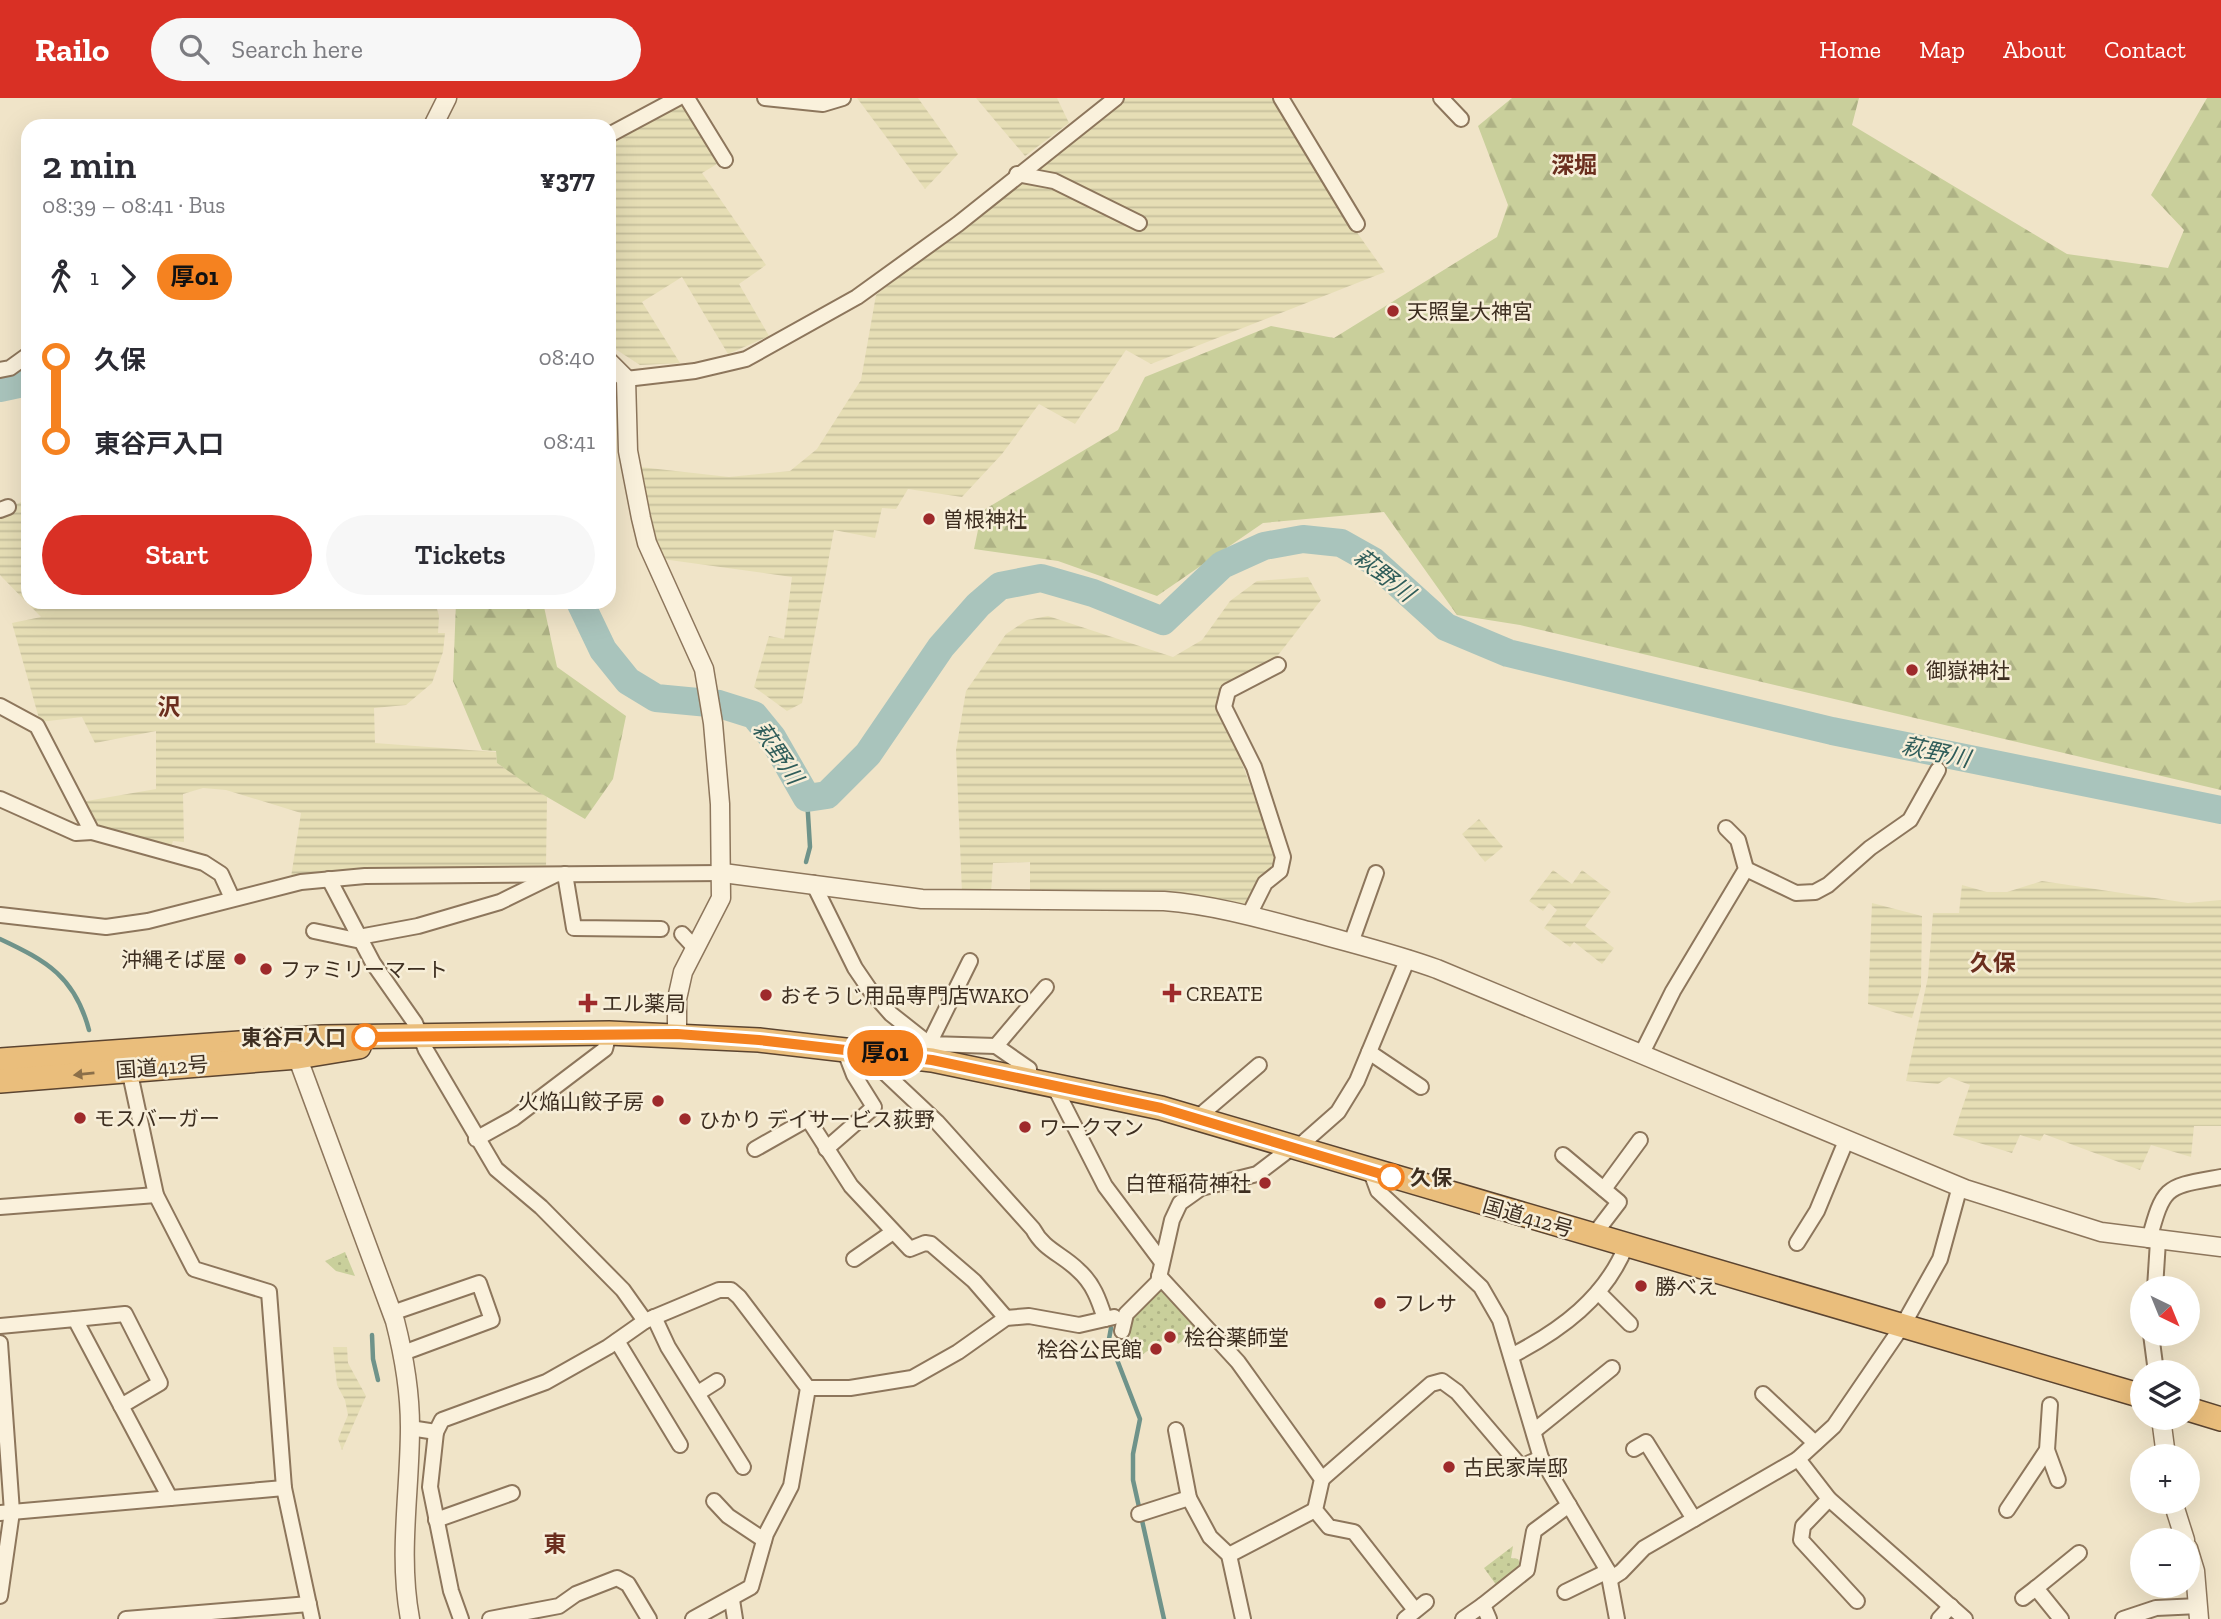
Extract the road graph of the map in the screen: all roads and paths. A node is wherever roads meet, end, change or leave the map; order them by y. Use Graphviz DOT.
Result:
graph roads {
  1 [pos="447,98"];
  2 [pos="678,98"];
  3 [pos="687,98"];
  4 [pos="765,98"];
  5 [pos="843,98"];
  6 [pos="1116,98"];
  7 [pos="1281,98"];
  8 [pos="1441,98"];
  9 [pos="436,119"];
  10 [pos="1461,119"];
  11 [pos="616,131"];
  12 [pos="725,160"];
  13 [pos="1017,174"];
  14 [pos="1139,223"];
  15 [pos="1357,224"];
  16 [pos="21,360"];
  17 [pos="616,369"];
  18 [pos="0,370"];
  19 [pos="626,379"];
  20 [pos="1278,665"];
  21 [pos="0,706"];
  22 [pos="1938,770"];
  23 [pos="0,799"];
  24 [pos="41,816"];
  25 [pos="1726,828"];
  26 [pos="33,830"];
  27 [pos="92,832"];
  28 [pos="1746,869"];
  29 [pos="723,873"];
  30 [pos="1376,873"];
  31 [pos="560,875"];
  32 [pos="329,880"];
  33 [pos="813,883"];
  34 [pos="232,898"];
  35 [pos="0,915"];
  36 [pos="1249,915"];
  37 [pos="661,929"];
  38 [pos="314,931"];
  39 [pos="682,934"];
  40 [pos="360,939"];
  41 [pos="1351,943"];
  42 [pos="695,948"];
  43 [pos="1408,958"];
  44 [pos="970,961"];
  45 [pos="1046,987"];
  46 [pos="609,1033"];
  47 [pos="677,1034"];
  48 [pos="415,1037"];
  49 [pos="996,1046"];
  50 [pos="295,1049"];
  51 [pos="844,1049"];
  52 [pos="931,1052"];
  53 [pos="1369,1052"];
  54 [pos="885,1053"];
  55 [pos="1641,1055"];
  56 [pos="0,1060"];
  57 [pos="1259,1065"];
  58 [pos="129,1069"];
  59 [pos="1029,1079"];
  60 [pos="0,1081"];
  61 [pos="1053,1084"];
  62 [pos="1421,1087"];
  63 [pos="1197,1118"];
  64 [pos="476,1139"];
  65 [pos="1846,1141"];
  66 [pos="1640,1148"];
  67 [pos="755,1149"];
  68 [pos="826,1149"];
  69 [pos="1296,1149"];
  70 [pos="1563,1155"];
  71 [pos="1371,1172"];
  72 [pos="2221,1177"];
  73 [pos="1960,1186"];
  74 [pos="1604,1189"];
  75 [pos="156,1195"];
  76 [pos="0,1207"];
  77 [pos="893,1231"];
  78 [pos="1593,1236"];
  79 [pos="2153,1240"];
  80 [pos="1797,1243"];
  81 [pos="1626,1245"];
  82 [pos="2221,1247"];
  83 [pos="854,1259"];
  84 [pos="1161,1269"];
  85 [pos="2154,1276"];
  86 [pos="1598,1292"];
  87 [pos="392,1313"];
  88 [pos="1126,1314"];
  89 [pos="1006,1318"];
  90 [pos="75,1319"];
  91 [pos="649,1319"];
  92 [pos="1105,1319"];
  93 [pos="1630,1324"];
  94 [pos="1903,1325"];
  95 [pos="0,1326"];
  96 [pos="1122,1331"];
  97 [pos="617,1341"];
  98 [pos="0,1343"];
  99 [pos="403,1353"];
  100 [pos="1513,1355"];
  101 [pos="1607,1377"];
  102 [pos="717,1381"];
  103 [pos="808,1388"];
  104 [pos="2130,1392"];
  105 [pos="698,1393"];
  106 [pos="1763,1394"];
  107 [pos="2050,1405"];
  108 [pos="121,1406"];
  109 [pos="2200,1413"];
  110 [pos="2221,1419"];
  111 [pos="410,1428"];
  112 [pos="1175,1430"];
  113 [pos="1534,1431"];
  114 [pos="436,1433"];
  115 [pos="1646,1442"];
  116 [pos="1815,1443"];
  117 [pos="680,1445"];
  118 [pos="2047,1450"];
  119 [pos="1541,1458"];
  120 [pos="1798,1459"];
  121 [pos="743,1467"];
  122 [pos="1322,1479"];
  123 [pos="2058,1480"];
  124 [pos="284,1488"];
  125 [pos="512,1493"];
  126 [pos="170,1498"];
  127 [pos="1189,1498"];
  128 [pos="1829,1499"];
  129 [pos="714,1500"];
  130 [pos="1569,1505"];
  131 [pos="1315,1510"];
  132 [pos="2007,1510"];
  133 [pos="6,1513"];
  134 [pos="1139,1514"];
  135 [pos="1694,1519"];
  136 [pos="436,1520"];
  137 [pos="764,1540"];
  138 [pos="1228,1555"];
  139 [pos="2077,1559"];
  140 [pos="1609,1575"];
  141 [pos="2036,1588"];
  142 [pos="1565,1592"];
  143 [pos="0,1596"];
  144 [pos="2023,1598"];
  145 [pos="732,1600"];
  146 [pos="1857,1601"];
  147 [pos="309,1604"];
  148 [pos="1951,1606"];
  149 [pos="1416,1611"];
  150 [pos="1486,1612"];
  151 [pos="2199,1613"];
  152 [pos="524,1615"];
  153 [pos="126,1619"];
  154 [pos="312,1619"];
  155 [pos="410,1619"];
  156 [pos="461,1619"];
  157 [pos="489,1619"];
  158 [pos="649,1619"];
  159 [pos="693,1619"];
  160 [pos="735,1619"];
  161 [pos="1243,1619"];
  162 [pos="1463,1619"];
  163 [pos="1617,1619"];
  164 [pos="1939,1619"];
  165 [pos="1965,1619"];
  166 [pos="2061,1619"];
  167 [pos="2123,1619"];
  1 -- 9 [label="street"];
  2 -- 11 [label="street"];
  3 -- 12 [label="street"];
  4 -- 5 [label="street"];
  6 -- 13 [label="street"];
  7 -- 15 [label="street"];
  8 -- 10 [label="street"];
  13 -- 14 [label="street"];
  13 -- 19 [label="street"];
  16 -- 18 [label="street"];
  17 -- 19 [label="street"];
  19 -- 29 [label="street"];
  20 -- 36 [label="street"];
  21 -- 27 [label="street"];
  22 -- 28 [label="street"];
  23 -- 24 [label="street"];
  24 -- 26 [label="street"];
  24 -- 27 [label="street"];
  25 -- 28 [label="street"];
  27 -- 34 [label="street"];
  28 -- 55 [label="street"];
  29 -- 31 [label="street"];
  29 -- 33 [label="street"];
  29 -- 42 [label="street"];
  30 -- 41 [label="street"];
  31 -- 32 [label="street"];
  31 -- 37 [label="street"];
  31 -- 40 [label="street"];
  32 -- 34 [label="street"];
  32 -- 40 [label="street"];
  33 -- 36 [label="street"];
  33 -- 52 [label="street"];
  34 -- 35 [label="street"];
  36 -- 41 [label="street"];
  38 -- 40 [label="street"];
  39 -- 42 [label="street"];
  40 -- 48 [label="street"];
  41 -- 43 [label="street"];
  42 -- 47 [label="street"];
  43 -- 53 [label="street"];
  43 -- 55 [label="street"];
  44 -- 52 [label="street"];
  45 -- 49 [label="street"];
  46 -- 47 [label="highway, 国道412号"];
  46 -- 48 [label="highway, 国道412号"];
  46 -- 64 [label="street"];
  47 -- 51 [label="highway, 国道412号"];
  48 -- 50 [label="highway, 国道412号"];
  48 -- 64 [label="street"];
  49 -- 52 [label="street"];
  49 -- 59 [label="street"];
  50 -- 56 [label="highway, 国道412号"];
  50 -- 58 [label="highway, 国道412号"];
  50 -- 87 [label="street"];
  51 -- 54 [label="highway, 国道412号"];
  51 -- 68 [label="street"];
  52 -- 54 [label="highway, 国道412号"];
  52 -- 59 [label="highway, 国道412号"];
  53 -- 62 [label="street"];
  53 -- 69 [label="street"];
  54 -- 92 [label="street"];
  55 -- 65 [label="street"];
  57 -- 63 [label="street"];
  58 -- 60 [label="highway, 国道412号, one-way"];
  58 -- 75 [label="street"];
  59 -- 61 [label="highway, 国道412号"];
  61 -- 63 [label="highway, 国道412号"];
  61 -- 84 [label="street"];
  63 -- 69 [label="highway, 国道412号"];
  64 -- 91 [label="street"];
  65 -- 73 [label="street"];
  65 -- 80 [label="street"];
  66 -- 74 [label="street"];
  67 -- 68 [label="street"];
  68 -- 77 [label="street"];
  69 -- 71 [label="highway, 国道412号"];
  69 -- 84 [label="street"];
  70 -- 74 [label="street"];
  71 -- 78 [label="highway, 国道412号"];
  71 -- 100 [label="street"];
  72 -- 79 [label="street"];
  73 -- 79 [label="street"];
  73 -- 94 [label="street"];
  74 -- 78 [label="street"];
  75 -- 76 [label="street"];
  75 -- 124 [label="street"];
  77 -- 83 [label="street"];
  77 -- 89 [label="street"];
  78 -- 81 [label="highway, 国道412号"];
  79 -- 82 [label="street"];
  79 -- 85 [label="street"];
  81 -- 86 [label="street"];
  81 -- 94 [label="highway, 国道412号"];
  84 -- 88 [label="street"];
  84 -- 122 [label="street"];
  86 -- 93 [label="street"];
  86 -- 100 [label="street"];
  87 -- 99 [label="street"];
  87 -- 99 [label="street"];
  88 -- 92 [label="street"];
  88 -- 96 [label="street"];
  89 -- 92 [label="street"];
  89 -- 103 [label="street"];
  90 -- 95 [label="street"];
  90 -- 108 [label="street"];
  90 -- 108 [label="street"];
  91 -- 97 [label="street"];
  91 -- 103 [label="street"];
  91 -- 105 [label="street"];
  94 -- 104 [label="highway, 国道412号"];
  94 -- 116 [label="street"];
  97 -- 114 [label="street"];
  97 -- 117 [label="street"];
  98 -- 133 [label="street"];
  99 -- 111 [label="street"];
  100 -- 113 [label="street"];
  101 -- 113 [label="street"];
  102 -- 105 [label="street"];
  103 -- 137 [label="street"];
  105 -- 121 [label="street"];
  106 -- 116 [label="street"];
  107 -- 118 [label="street"];
  108 -- 126 [label="street"];
  109 -- 110 [label="highway"];
  111 -- 114 [label="street"];
  111 -- 155 [label="street"];
  112 -- 127 [label="street"];
  113 -- 119 [label="street"];
  114 -- 136 [label="street"];
  115 -- 135 [label="street"];
  116 -- 120 [label="street"];
  118 -- 123 [label="street"];
  118 -- 132 [label="street"];
  119 -- 122 [label="street"];
  119 -- 130 [label="street"];
  120 -- 128 [label="street"];
  120 -- 135 [label="street"];
  122 -- 131 [label="street"];
  124 -- 126 [label="street"];
  124 -- 147 [label="street"];
  125 -- 136 [label="street"];
  126 -- 133 [label="street"];
  127 -- 134 [label="street"];
  127 -- 138 [label="street"];
  128 -- 146 [label="street"];
  128 -- 148 [label="street"];
  129 -- 137 [label="street"];
  130 -- 140 [label="street"];
  130 -- 150 [label="street"];
  131 -- 138 [label="street"];
  131 -- 149 [label="street"];
  133 -- 143 [label="street"];
  135 -- 140 [label="street"];
  136 -- 156 [label="street"];
  137 -- 145 [label="street"];
  138 -- 161 [label="street"];
  139 -- 141 [label="street"];
  140 -- 142 [label="street"];
  140 -- 163 [label="street"];
  141 -- 144 [label="street"];
  141 -- 166 [label="street"];
  145 -- 159 [label="street"];
  145 -- 160 [label="street"];
  147 -- 153 [label="street"];
  147 -- 154 [label="street"];
  148 -- 164 [label="street"];
  148 -- 165 [label="street"];
  150 -- 162 [label="street"];
  151 -- 167 [label="street"];
  152 -- 157 [label="street"];
  152 -- 158 [label="street"];
}
